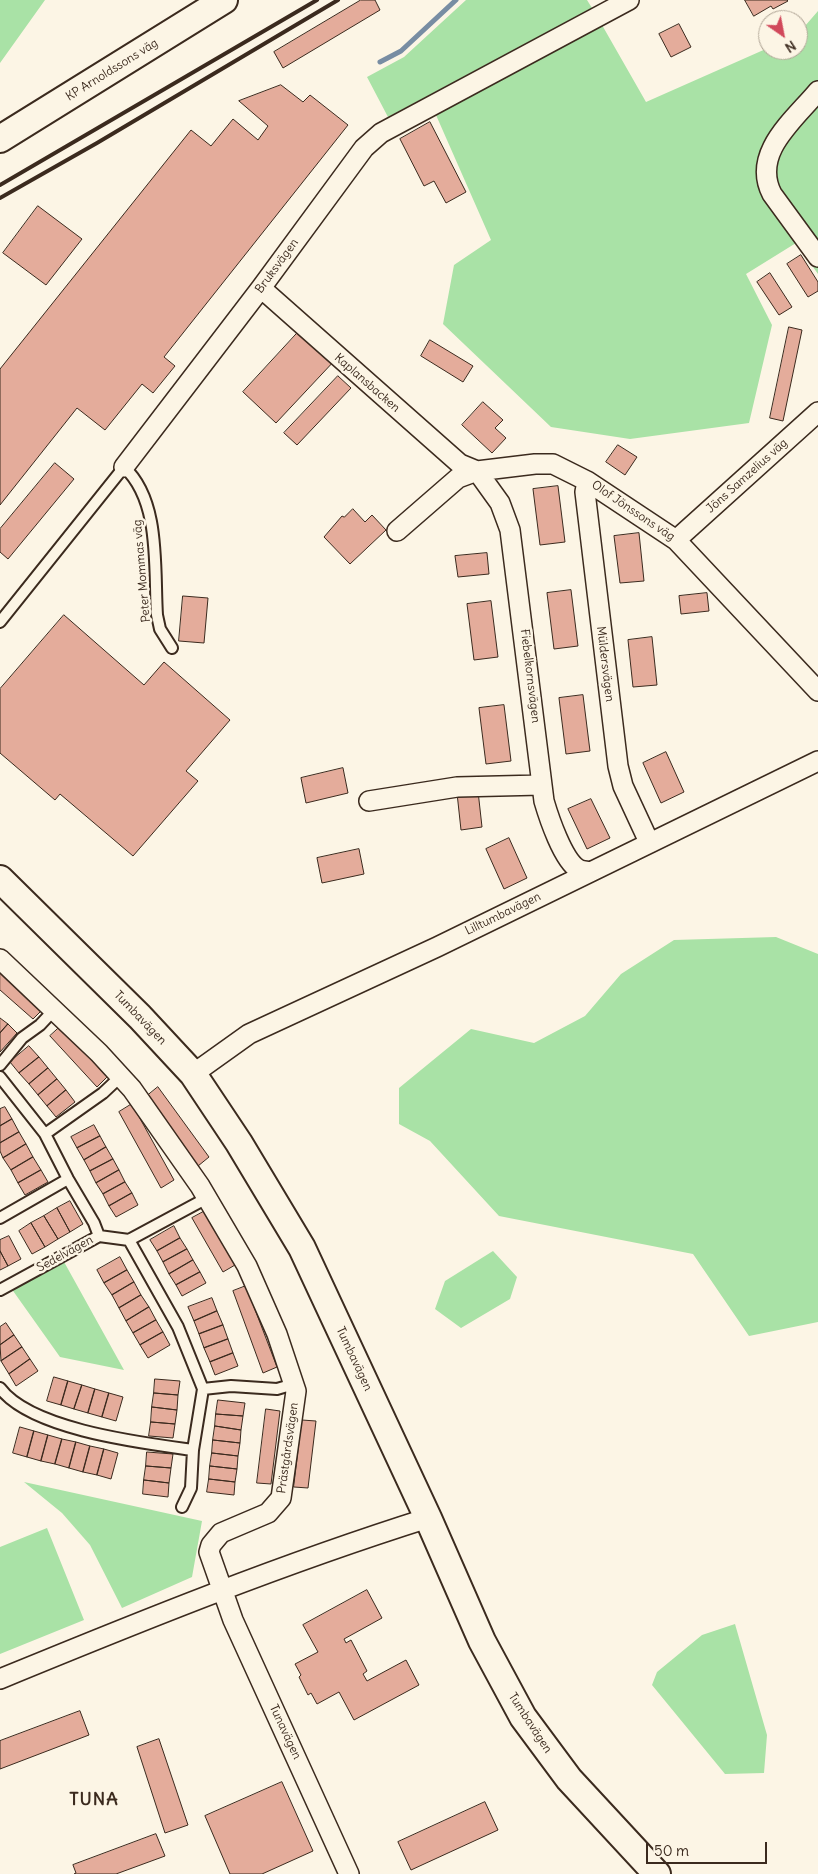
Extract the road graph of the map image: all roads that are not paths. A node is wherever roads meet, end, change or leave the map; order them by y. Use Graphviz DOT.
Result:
graph roads {
  1 [pos="224,0"];
  2 [pos="629,0"];
  3 [pos="818,91"];
  4 [pos="0,139"];
  5 [pos="818,258"];
  6 [pos="261,288"];
  7 [pos="818,412"];
  8 [pos="124,467"];
  9 [pos="477,471"];
  10 [pos="587,481"];
  11 [pos="396,531"];
  12 [pos="676,540"];
  13 [pos="0,622"];
  14 [pos="172,648"];
  15 [pos="818,691"];
  16 [pos="818,761"];
  17 [pos="541,785"];
  18 [pos="369,801"];
  19 [pos="649,842"];
  20 [pos="590,872"];
  21 [pos="0,879"];
  22 [pos="0,958"];
  23 [pos="54,1010"];
  24 [pos="0,1065"];
  25 [pos="193,1074"];
  26 [pos="0,1077"];
  27 [pos="120,1077"];
  28 [pos="45,1134"];
  29 [pos="68,1179"];
  30 [pos="207,1198"];
  31 [pos="0,1218"];
  32 [pos="99,1236"];
  33 [pos="129,1240"];
  34 [pos="0,1290"];
  35 [pos="294,1384"];
  36 [pos="0,1388"];
  37 [pos="203,1389"];
  38 [pos="193,1450"];
  39 [pos="182,1507"];
  40 [pos="428,1518"];
  41 [pos="222,1589"];
  42 [pos="0,1679"];
  43 [pos="349,1874"];
  44 [pos="657,1874"];
  1 -- 4 [label="main road, KP Arnoldssons väg"];
  2 -- 6 [label="street, Bruksvägen"];
  3 -- 5 [label="street"];
  6 -- 8 [label="street, Bruksvägen"];
  6 -- 9 [label="street, Kaplansbacken"];
  7 -- 12 [label="street, Jöns Samzelius väg"];
  8 -- 13 [label="lane, Bruksvägen"];
  8 -- 14 [label="lane, Peter Mommas väg"];
  9 -- 10 [label="street, Olof Jönssons väg"];
  9 -- 11 [label="street, Olof Jönssons väg"];
  9 -- 17 [label="street, Fiebelkornsvägen"];
  10 -- 12 [label="street, Olof Jönssons väg"];
  10 -- 19 [label="street, Müldersvägen"];
  12 -- 15 [label="street, Olof Jönssons väg"];
  16 -- 19 [label="street, Lilltumbavägen"];
  17 -- 18 [label="street"];
  17 -- 20 [label="street, Fiebelkornsvägen"];
  19 -- 20 [label="street, Lilltumbavägen"];
  20 -- 25 [label="street, Lilltumbavägen"];
  21 -- 25 [label="main road, Tumbavägen"];
  22 -- 23 [label="street"];
  23 -- 24 [label="lane"];
  23 -- 27 [label="street"];
  25 -- 40 [label="main road, Tumbavägen"];
  26 -- 28 [label="lane, Sedelvägen"];
  27 -- 28 [label="lane"];
  27 -- 30 [label="street"];
  28 -- 29 [label="lane, Sedelvägen"];
  29 -- 31 [label="lane"];
  29 -- 32 [label="lane, Sedelvägen"];
  30 -- 33 [label="lane"];
  30 -- 35 [label="street, Prästgårdsvägen"];
  32 -- 33 [label="lane"];
  32 -- 34 [label="lane, Sedelvägen"];
  33 -- 37 [label="lane"];
  35 -- 37 [label="lane, Prästgårdsvägen"];
  35 -- 41 [label="street, Prästgårdsvägen"];
  36 -- 38 [label="lane"];
  37 -- 38 [label="lane"];
  38 -- 39 [label="lane"];
  40 -- 41 [label="street"];
  40 -- 44 [label="main road, Tumbavägen"];
  41 -- 42 [label="street"];
  41 -- 43 [label="street, Tunavägen"];
}
